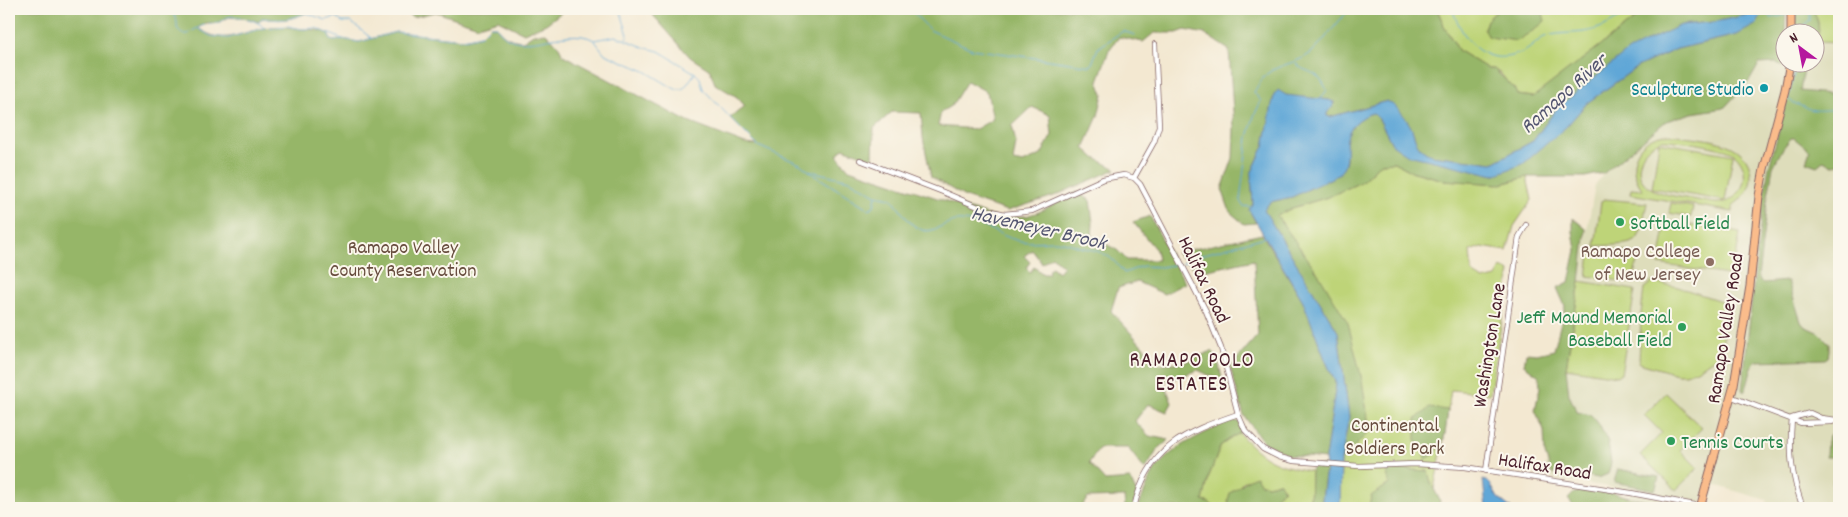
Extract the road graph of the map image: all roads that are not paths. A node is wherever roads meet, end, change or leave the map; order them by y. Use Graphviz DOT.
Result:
graph roads {
  1 [pos="1791,9"];
  2 [pos="1791,22"];
  3 [pos="1155,44"];
  4 [pos="1788,72"];
  5 [pos="860,160"];
  6 [pos="1134,178"];
  7 [pos="1526,225"];
  8 [pos="1732,396"];
  9 [pos="1238,414"];
  10 [pos="1792,418"];
  11 [pos="1839,420"];
  12 [pos="1486,471"];
  13 [pos="1700,507"];
  14 [pos="1134,508"];
  15 [pos="1803,508"];
  1 -- 2 [label="main road"];
  3 -- 6 [label="street"];
  4 -- 8 [label="main road, Ramapo Valley Road"];
  5 -- 6 [label="street"];
  6 -- 9 [label="street, Halifax Road"];
  7 -- 12 [label="street, Washington Lane"];
  8 -- 10 [label="street"];
  8 -- 13 [label="main road, Ramapo Valley Road"];
  9 -- 12 [label="street, Halifax Road"];
  9 -- 14 [label="street"];
  10 -- 11 [label="street"];
  10 -- 11 [label="street"];
  10 -- 15 [label="street"];
  12 -- 13 [label="street, Halifax Road"];
}
